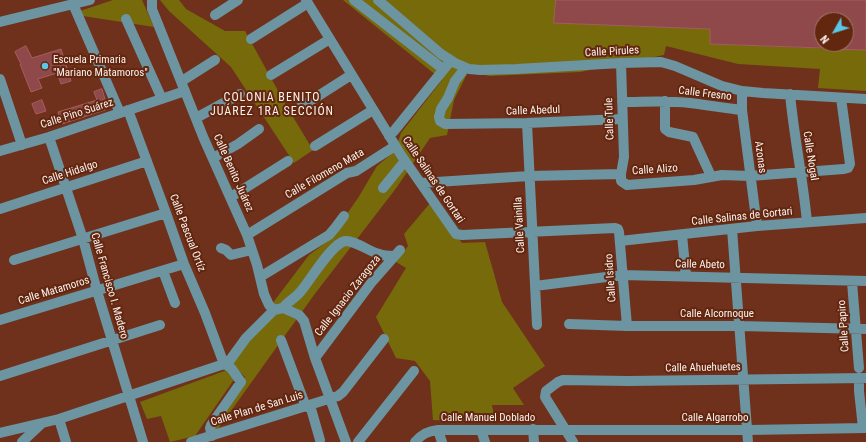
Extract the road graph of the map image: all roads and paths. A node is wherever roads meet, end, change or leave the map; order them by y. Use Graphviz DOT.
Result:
graph roads {
  1 [pos="90,0"];
  2 [pos="152,0"];
  3 [pos="238,0"];
  4 [pos="354,0"];
  5 [pos="378,0"];
  6 [pos="307,2"];
  7 [pos="72,4"];
  8 [pos="215,15"];
  9 [pos="126,19"];
  10 [pos="0,22"];
  11 [pos="251,39"];
  12 [pos="330,39"];
  13 [pos="215,60"];
  14 [pos="450,61"];
  15 [pos="621,63"];
  16 [pos="463,67"];
  17 [pos="443,69"];
  18 [pos="271,75"];
  19 [pos="351,75"];
  20 [pos="0,79"];
  21 [pos="184,86"];
  22 [pos="742,91"];
  23 [pos="2,94"];
  24 [pos="240,94"];
  25 [pos="790,94"];
  26 [pos="162,98"];
  27 [pos="841,98"];
  28 [pos="866,99"];
  29 [pos="665,101"];
  30 [pos="622,102"];
  31 [pos="373,110"];
  32 [pos="742,110"];
  33 [pos="124,112"];
  34 [pos="293,112"];
  35 [pos="196,118"];
  36 [pos="622,119"];
  37 [pos="528,123"];
  38 [pos="259,129"];
  39 [pos="389,136"];
  40 [pos="49,137"];
  41 [pos="22,145"];
  42 [pos="315,146"];
  43 [pos="395,146"];
  44 [pos="0,151"];
  45 [pos="213,158"];
  46 [pos="147,161"];
  47 [pos="288,161"];
  48 [pos="405,161"];
  49 [pos="800,172"];
  50 [pos="621,174"];
  51 [pos="529,176"];
  52 [pos="711,176"];
  53 [pos="750,176"];
  54 [pos="422,183"];
  55 [pos="66,187"];
  56 [pos="383,188"];
  57 [pos="231,197"];
  58 [pos="0,209"];
  59 [pos="166,213"];
  60 [pos="344,216"];
  61 [pos="866,218"];
  62 [pos="807,222"];
  63 [pos="757,226"];
  64 [pos="618,229"];
  65 [pos="732,229"];
  66 [pos="533,232"];
  67 [pos="247,235"];
  68 [pos="682,235"];
  69 [pos="83,239"];
  70 [pos="620,241"];
  71 [pos="221,248"];
  72 [pos="252,250"];
  73 [pos="14,260"];
  74 [pos="184,264"];
  75 [pos="163,271"];
  76 [pos="622,275"];
  77 [pos="686,276"];
  78 [pos="260,277"];
  79 [pos="736,277"];
  80 [pos="866,281"];
  81 [pos="852,282"];
  82 [pos="535,286"];
  83 [pos="97,291"];
  84 [pos="174,303"];
  85 [pos="279,309"];
  86 [pos="0,320"];
  87 [pos="568,324"];
  88 [pos="160,325"];
  89 [pos="537,325"];
  90 [pos="626,326"];
  91 [pos="740,326"];
  92 [pos="861,329"];
  93 [pos="112,339"];
  94 [pos="384,339"];
  95 [pos="281,340"];
  96 [pos="315,358"];
  97 [pos="224,364"];
  98 [pos="414,371"];
  99 [pos="861,375"];
  100 [pos="0,376"];
  101 [pos="744,380"];
  102 [pos="128,395"];
  103 [pos="330,400"];
  104 [pos="308,406"];
  105 [pos="59,419"];
  106 [pos="42,423"];
  107 [pos="865,428"];
  108 [pos="532,429"];
  109 [pos="438,430"];
  110 [pos="481,430"];
  111 [pos="565,430"];
  112 [pos="748,430"];
  113 [pos="0,433"];
  114 [pos="212,436"];
  115 [pos="320,440"];
  116 [pos="22,442"];
  117 [pos="66,442"];
  118 [pos="143,442"];
  119 [pos="191,442"];
  120 [pos="346,442"];
  121 [pos="358,442"];
  122 [pos="415,442"];
  123 [pos="442,442"];
  124 [pos="485,442"];
  125 [pos="534,442"];
  126 [pos="573,442"];
  127 [pos="748,442"];
  1 -- 7 [label="street"];
  2 -- 21 [label="street, Calle Benito Juárez"];
  3 -- 8 [label="street"];
  4 -- 17 [label="street"];
  5 -- 14 [label="street, Calle Pirules"];
  6 -- 11 [label="street"];
  6 -- 12 [label="street, Calle Salinas de Gortari"];
  7 -- 10 [label="street"];
  7 -- 33 [label="street, Calle Pascual Ortíz"];
  9 -- 26 [label="street"];
  12 -- 18 [label="street"];
  12 -- 19 [label="street, Calle Salinas de Gortari"];
  13 -- 21 [label="street, Calle Pino Suárez"];
  14 -- 16 [label="street, Calle Pirules"];
  14 -- 17 [label="street"];
  15 -- 16 [label="street, Calle Pirules"];
  15 -- 22 [label="street, Calle Pirules"];
  15 -- 30 [label="street, Calle Tule"];
  16 -- 37 [label="street, Calle Abedul"];
  17 -- 39 [label="street"];
  19 -- 31 [label="street, Calle Salinas de Gortari"];
  19 -- 34 [label="street"];
  20 -- 23 [label="street"];
  21 -- 26 [label="street, Calle Pino Suárez"];
  21 -- 35 [label="street, Calle Benito Juárez"];
  22 -- 25 [label="street, Calle Pirules"];
  22 -- 32 [label="street, Azonas"];
  23 -- 41 [label="street"];
  24 -- 35 [label="street"];
  25 -- 27 [label="street, Calle Pirules"];
  25 -- 49 [label="street, Calle Nogal"];
  26 -- 33 [label="street, Calle Pino Suárez"];
  27 -- 28 [label="street, Calle Pirules"];
  27 -- 49 [label="street, Calle Alizo"];
  29 -- 30 [label="street, Calle Fresno"];
  29 -- 32 [label="street, Calle Fresno"];
  29 -- 52 [label="street, Calle Fresno"];
  30 -- 36 [label="street, Calle Tule"];
  31 -- 39 [label="street, Calle Salinas de Gortari"];
  31 -- 42 [label="street"];
  32 -- 53 [label="street, Azonas"];
  33 -- 40 [label="street, Calle Pino Suárez"];
  33 -- 46 [label="street, Calle Pascual Ortíz"];
  35 -- 45 [label="street, Calle Benito Juárez"];
  36 -- 37 [label="street, Calle Abedul"];
  36 -- 50 [label="street, Calle Tule"];
  37 -- 51 [label="street, Calle Vainilla"];
  38 -- 45 [label="street"];
  39 -- 43 [label="street, Calle Salinas de Gortari"];
  40 -- 41 [label="street, Calle Pino Suárez"];
  40 -- 55 [label="street, Calle Francisco I. Madero"];
  41 -- 44 [label="street, Calle Pino Suárez"];
  43 -- 48 [label="street, Calle Salinas de Gortari"];
  43 -- 67 [label="street, Calle Filomeno Mata"];
  45 -- 57 [label="street, Calle Benito Juárez"];
  46 -- 55 [label="street, Calle Hidalgo"];
  46 -- 59 [label="street, Calle Pascual Ortíz"];
  47 -- 57 [label="street"];
  48 -- 54 [label="street, Calle Salinas de Gortari"];
  48 -- 56 [label="street"];
  49 -- 53 [label="street, Calle Alizo"];
  49 -- 62 [label="street, Calle Nogal"];
  50 -- 51 [label="street, Calle Alizo"];
  50 -- 52 [label="street, Calle Alizo"];
  51 -- 54 [label="street, Calle Alizo"];
  51 -- 66 [label="street, Calle Vainilla"];
  52 -- 53 [label="street, Calle Alizo"];
  53 -- 63 [label="street, Azonas"];
  54 -- 66 [label="street, Calle Salinas de Gortari"];
  55 -- 58 [label="street, Calle Hidalgo"];
  55 -- 69 [label="street, Calle Francisco I. Madero"];
  57 -- 67 [label="street, Calle Benito Juárez"];
  59 -- 69 [label="street"];
  59 -- 74 [label="street, Calle Pascual Ortíz"];
  60 -- 78 [label="street"];
  61 -- 62 [label="street, Calle Salinas de Gortari"];
  62 -- 63 [label="street, Calle Salinas de Gortari"];
  63 -- 65 [label="street, Calle Salinas de Gortari"];
  64 -- 66 [label="street, Calle Salinas de Gortari"];
  64 -- 70 [label="street, Calle Isidro"];
  65 -- 68 [label="street, Calle Salinas de Gortari"];
  65 -- 79 [label="street"];
  66 -- 82 [label="street, Calle Vainilla"];
  67 -- 72 [label="street, Calle Benito Juárez"];
  68 -- 70 [label="street, Calle Salinas de Gortari"];
  68 -- 77 [label="street"];
  69 -- 73 [label="street"];
  69 -- 83 [label="street, Calle Francisco I. Madero"];
  70 -- 76 [label="street, Calle Isidro"];
  71 -- 72 [label="street"];
  72 -- 78 [label="street, Calle Benito Juárez"];
  74 -- 75 [label="street, Calle Matamoros"];
  74 -- 97 [label="street, Calle Pascual Ortíz"];
  75 -- 83 [label="street, Calle Matamoros"];
  75 -- 84 [label="street"];
  76 -- 77 [label="street, Calle Abeto"];
  76 -- 82 [label="street, Calle Abeto"];
  76 -- 90 [label="street, Calle Isidro"];
  77 -- 79 [label="street, Calle Abeto"];
  78 -- 85 [label="street, Calle Benito Juárez"];
  79 -- 81 [label="street, Calle Abeto"];
  79 -- 91 [label="street"];
  80 -- 81 [label="street, Calle Abeto"];
  81 -- 92 [label="street, Calle Papiro"];
  82 -- 89 [label="street, Calle Vainilla"];
  83 -- 86 [label="street, Calle Matamoros"];
  83 -- 93 [label="street, Calle Francisco I. Madero"];
  85 -- 96 [label="street"];
  85 -- 96 [label="street, Calle Ignacio Zaragoza"];
  85 -- 97 [label="street"];
  87 -- 90 [label="street, Calle Alcornoque"];
  88 -- 93 [label="street"];
  90 -- 91 [label="street, Calle Alcornoque"];
  91 -- 92 [label="street, Calle Alcornoque"];
  91 -- 101 [label="street"];
  92 -- 99 [label="street, Calle Papiro"];
  93 -- 100 [label="street"];
  93 -- 102 [label="street, Calle Francisco I. Madero"];
  94 -- 103 [label="street"];
  95 -- 104 [label="street"];
  96 -- 103 [label="street"];
  97 -- 102 [label="street"];
  97 -- 114 [label="street"];
  98 -- 121 [label="street"];
  99 -- 101 [label="street, Calle Ahuehuetes"];
  99 -- 107 [label="street, Calle Papiro"];
  101 -- 111 [label="street, Calle Ahuehuetes"];
  101 -- 112 [label="street"];
  102 -- 105 [label="street"];
  102 -- 118 [label="street, Calle Francisco I. Madero"];
  103 -- 104 [label="street, Calle Plan de San Luis"];
  103 -- 120 [label="street"];
  104 -- 114 [label="street, Calle Plan de San Luis"];
  104 -- 115 [label="street"];
  105 -- 106 [label="street"];
  105 -- 117 [label="street"];
  106 -- 113 [label="street"];
  106 -- 116 [label="street"];
  107 -- 112 [label="street, Calle Algarrobo"];
  108 -- 110 [label="street, Calle Manuel Doblado"];
  108 -- 111 [label="street, Calle Manuel Doblado"];
  108 -- 125 [label="street"];
  109 -- 110 [label="street, Calle Manuel Doblado"];
  109 -- 122 [label="street, Calle Manuel Doblado"];
  109 -- 123 [label="street"];
  110 -- 124 [label="street"];
  111 -- 112 [label="street, Calle Algarrobo"];
  111 -- 126 [label="street"];
  112 -- 127 [label="street"];
  114 -- 119 [label="street, Calle Plan de San Luis"];
}
